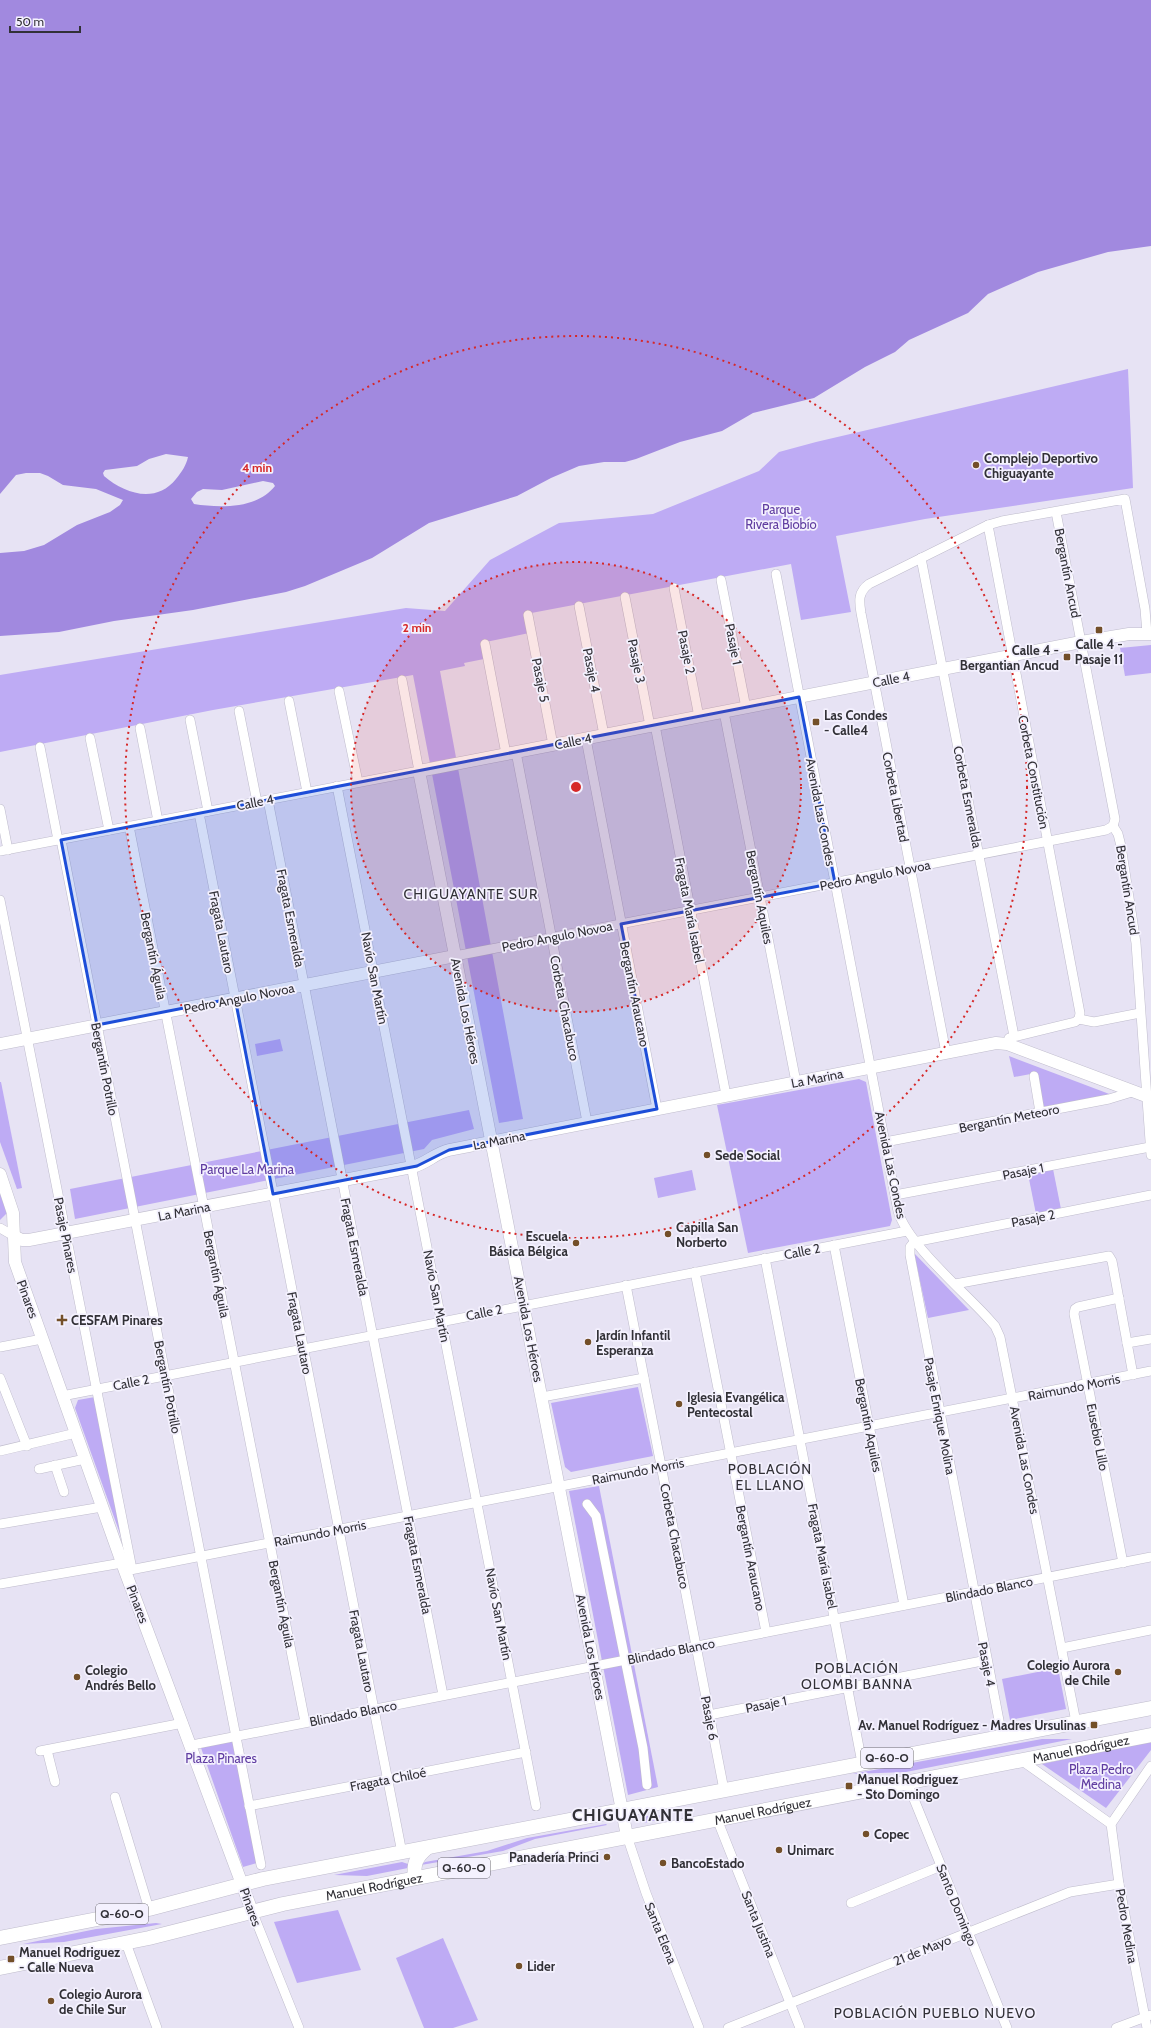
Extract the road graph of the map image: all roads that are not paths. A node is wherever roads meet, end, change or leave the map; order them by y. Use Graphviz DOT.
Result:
graph roads {
  1 [pos="1056,512"];
  2 [pos="988,525"];
  3 [pos="921,558"];
  4 [pos="776,574"];
  5 [pos="721,580"];
  6 [pos="674,588"];
  7 [pos="625,597"];
  8 [pos="579,606"];
  9 [pos="528,615"];
  10 [pos="1149,634"];
  11 [pos="1081,642"];
  12 [pos="485,644"];
  13 [pos="1012,655"];
  14 [pos="943,669"];
  15 [pos="402,680"];
  16 [pos="874,682"];
  17 [pos="339,691"];
  18 [pos="799,697"];
  19 [pos="288,701"];
  20 [pos="746,708"];
  21 [pos="239,710"];
  22 [pos="724,712"];
  23 [pos="699,717"];
  24 [pos="190,720"];
  25 [pos="652,726"];
  26 [pos="140,728"];
  27 [pos="604,735"];
  28 [pos="90,738"];
  29 [pos="586,739"];
  30 [pos="553,745"];
  31 [pos="40,747"];
  32 [pos="511,753"];
  33 [pos="419,771"];
  34 [pos="358,782"];
  35 [pos="337,786"];
  36 [pos="306,792"];
  37 [pos="268,800"];
  38 [pos="257,802"];
  39 [pos="0,809"];
  40 [pos="203,812"];
  41 [pos="158,821"];
  42 [pos="129,826"];
  43 [pos="1113,826"];
  44 [pos="109,830"];
  45 [pos="59,840"];
  46 [pos="1048,842"];
  47 [pos="4,850"];
  48 [pos="979,855"];
  49 [pos="910,868"];
  50 [pos="835,883"];
  51 [pos="760,897"];
  52 [pos="0,900"];
  53 [pos="690,911"];
  54 [pos="621,924"];
  55 [pos="552,937"];
  56 [pos="455,956"];
  57 [pos="374,972"];
  58 [pos="304,985"];
  59 [pos="235,998"];
  60 [pos="165,1012"];
  61 [pos="1140,1013"];
  62 [pos="1079,1019"];
  63 [pos="97,1025"];
  64 [pos="1151,1025"];
  65 [pos="1141,1026"];
  66 [pos="1014,1036"];
  67 [pos="27,1038"];
  68 [pos="1003,1043"];
  69 [pos="0,1044"];
  70 [pos="946,1053"];
  71 [pos="871,1067"];
  72 [pos="1034,1076"];
  73 [pos="796,1082"];
  74 [pos="1132,1092"];
  75 [pos="726,1096"];
  76 [pos="1149,1097"];
  77 [pos="657,1109"];
  78 [pos="1040,1112"];
  79 [pos="587,1122"];
  80 [pos="492,1141"];
  81 [pos="885,1142"];
  82 [pos="1151,1151"];
  83 [pos="412,1167"];
  84 [pos="0,1174"];
  85 [pos="342,1181"];
  86 [pos="273,1194"];
  87 [pos="895,1195"];
  88 [pos="1151,1195"];
  89 [pos="204,1207"];
  90 [pos="135,1220"];
  91 [pos="0,1228"];
  92 [pos="907,1231"];
  93 [pos="66,1233"];
  94 [pos="14,1236"];
  95 [pos="914,1242"];
  96 [pos="834,1245"];
  97 [pos="765,1258"];
  98 [pos="695,1272"];
  99 [pos="955,1284"];
  100 [pos="626,1285"];
  101 [pos="1119,1298"];
  102 [pos="524,1305"];
  103 [pos="442,1321"];
  104 [pos="372,1334"];
  105 [pos="42,1339"];
  106 [pos="1151,1339"];
  107 [pos="1127,1343"];
  108 [pos="0,1347"];
  109 [pos="303,1348"];
  110 [pos="234,1362"];
  111 [pos="1151,1371"];
  112 [pos="165,1375"];
  113 [pos="1132,1375"];
  114 [pos="0,1378"];
  115 [pos="644,1378"];
  116 [pos="1088,1384"];
  117 [pos="96,1389"];
  118 [pos="62,1396"];
  119 [pos="542,1397"];
  120 [pos="1012,1399"];
  121 [pos="939,1413"];
  122 [pos="870,1426"];
  123 [pos="76,1433"];
  124 [pos="800,1440"];
  125 [pos="26,1446"];
  126 [pos="0,1451"];
  127 [pos="731,1453"];
  128 [pos="85,1459"];
  129 [pos="55,1465"];
  130 [pos="661,1467"];
  131 [pos="39,1469"];
  132 [pos="559,1487"];
  133 [pos="64,1492"];
  134 [pos="477,1502"];
  135 [pos="587,1504"];
  136 [pos="102,1507"];
  137 [pos="408,1516"];
  138 [pos="0,1524"];
  139 [pos="339,1529"];
  140 [pos="270,1543"];
  141 [pos="200,1556"];
  142 [pos="1151,1557"];
  143 [pos="1123,1563"];
  144 [pos="126,1568"];
  145 [pos="1048,1577"];
  146 [pos="0,1584"];
  147 [pos="973,1592"];
  148 [pos="904,1605"];
  149 [pos="835,1619"];
  150 [pos="1151,1630"];
  151 [pos="766,1632"];
  152 [pos="696,1646"];
  153 [pos="1062,1648"];
  154 [pos="626,1659"];
  155 [pos="987,1660"];
  156 [pos="595,1666"];
  157 [pos="512,1682"];
  158 [pos="848,1688"];
  159 [pos="443,1695"];
  160 [pos="1151,1708"];
  161 [pos="374,1709"];
  162 [pos="709,1715"];
  163 [pos="305,1722"];
  164 [pos="1076,1722"];
  165 [pos="183,1723"];
  166 [pos="1151,1735"];
  167 [pos="235,1736"];
  168 [pos="1002,1736"];
  169 [pos="192,1745"];
  170 [pos="526,1752"];
  171 [pos="1021,1760"];
  172 [pos="862,1763"];
  173 [pos="1151,1766"];
  174 [pos="388,1779"];
  175 [pos="55,1782"];
  176 [pos="907,1782"];
  177 [pos="647,1785"];
  178 [pos="724,1790"];
  179 [pos="115,1797"];
  180 [pos="249,1806"];
  181 [pos="536,1806"];
  182 [pos="623,1810"];
  183 [pos="717,1819"];
  184 [pos="1111,1824"];
  185 [pos="627,1836"];
  186 [pos="427,1848"];
  187 [pos="402,1853"];
  188 [pos="261,1865"];
  189 [pos="941,1866"];
  190 [pos="415,1878"];
  191 [pos="243,1884"];
  192 [pos="1120,1884"];
  193 [pos="850,1903"];
  194 [pos="149,1909"];
  195 [pos="252,1911"];
  196 [pos="968,1932"];
  197 [pos="0,1938"];
  198 [pos="126,1943"];
  199 [pos="0,1968"];
  200 [pos="791,2003"];
  201 [pos="1148,2016"];
  202 [pos="157,2028"];
  203 [pos="299,2028"];
  204 [pos="699,2028"];
  205 [pos="728,2028"];
  206 [pos="800,2028"];
  207 [pos="1007,2028"];
  208 [pos="1116,2028"];
  209 [pos="1147,2028"];
  1 -- 2 [label="street, Corbeta Libertad"];
  1 -- 10 [label="street, Corbeta Libertad"];
  1 -- 11 [label="street, Bergantín Ancud"];
  2 -- 3 [label="street, Corbeta Libertad"];
  2 -- 13 [label="street, Corbeta Constitución"];
  3 -- 14 [label="street, Corbeta Esmeralda"];
  3 -- 16 [label="street, Corbeta Libertad"];
  4 -- 18 [label="street, Avenida Las Condes"];
  5 -- 20 [label="street, Pasaje 1"];
  6 -- 23 [label="street, Pasaje 2"];
  7 -- 25 [label="street, Pasaje 3"];
  8 -- 27 [label="street, Pasaje 4"];
  9 -- 30 [label="street, Pasaje 5"];
  10 -- 11 [label="street, Calle 4"];
  11 -- 13 [label="street, Calle 4"];
  11 -- 43 [label="street, Bergantín Ancud"];
  12 -- 32 [label="street"];
  13 -- 14 [label="street, Calle 4"];
  13 -- 46 [label="street, Corbeta Constitución"];
  14 -- 16 [label="street, Calle 4"];
  14 -- 48 [label="street, Corbeta Esmeralda"];
  15 -- 33 [label="street, Avenida Los Héroes"];
  16 -- 18 [label="street, Calle 4"];
  16 -- 49 [label="street, Corbeta Libertad"];
  17 -- 34 [label="street"];
  18 -- 20 [label="street, Calle 4"];
  18 -- 50 [label="street, Avenida Las Condes"];
  19 -- 36 [label="street"];
  20 -- 22 [label="street, Calle 4"];
  21 -- 38 [label="street"];
  22 -- 23 [label="street, Calle 4"];
  22 -- 51 [label="street, Bergantín Aquiles"];
  23 -- 25 [label="street, Calle 4"];
  24 -- 40 [label="street"];
  25 -- 27 [label="street, Calle 4"];
  25 -- 53 [label="street, Fragata María Isabel"];
  26 -- 41 [label="street"];
  27 -- 29 [label="street, Calle 4"];
  28 -- 44 [label="street"];
  29 -- 30 [label="street, Calle 4"];
  29 -- 54 [label="street, Bergantín Araucano"];
  30 -- 32 [label="street, Calle 4"];
  31 -- 45 [label="street, Bergantín Potrillo"];
  32 -- 33 [label="street, Calle 4"];
  32 -- 55 [label="street, Corbeta Chacabuco"];
  33 -- 34 [label="street, Calle 4"];
  33 -- 56 [label="street, Avenida Los Héroes"];
  34 -- 35 [label="street, Calle 4"];
  35 -- 36 [label="street, Calle 4"];
  35 -- 57 [label="street, Navío San Martín"];
  36 -- 37 [label="street, Calle 4"];
  37 -- 38 [label="street, Calle 4"];
  37 -- 58 [label="street, Fragata Esmeralda"];
  38 -- 40 [label="street, Calle 4"];
  39 -- 47 [label="street"];
  40 -- 41 [label="street, Calle 4"];
  40 -- 59 [label="street, Fragata Lautaro"];
  41 -- 42 [label="street, Calle 4"];
  42 -- 44 [label="street, Calle 4"];
  42 -- 60 [label="street, Bergantín Águila"];
  43 -- 46 [label="street, Pedro Angulo Novoa"];
  43 -- 61 [label="street, Bergantín Ancud"];
  44 -- 45 [label="street, Calle 4"];
  45 -- 47 [label="street, Calle 4"];
  45 -- 63 [label="street, Bergantín Potrillo"];
  46 -- 48 [label="street, Pedro Angulo Novoa"];
  46 -- 62 [label="street, Corbeta Constitución"];
  48 -- 49 [label="street, Pedro Angulo Novoa"];
  48 -- 66 [label="street, Corbeta Esmeralda"];
  49 -- 50 [label="street, Pedro Angulo Novoa"];
  49 -- 70 [label="street, Corbeta Libertad"];
  50 -- 51 [label="street, Pedro Angulo Novoa"];
  50 -- 71 [label="street, Avenida Las Condes"];
  51 -- 53 [label="street, Pedro Angulo Novoa"];
  51 -- 73 [label="street, Bergantín Aquiles"];
  52 -- 67 [label="street, Pasaje Pinares"];
  53 -- 54 [label="street, Pedro Angulo Novoa"];
  53 -- 75 [label="street, Fragata María Isabel"];
  54 -- 55 [label="street, Pedro Angulo Novoa"];
  54 -- 77 [label="street, Bergantín Araucano"];
  55 -- 56 [label="street, Pedro Angulo Novoa"];
  55 -- 79 [label="street, Corbeta Chacabuco"];
  56 -- 57 [label="street, Pedro Angulo Novoa"];
  56 -- 80 [label="street, Avenida Los Héroes"];
  57 -- 58 [label="street, Pedro Angulo Novoa"];
  57 -- 83 [label="street, Navío San Martín"];
  58 -- 59 [label="street, Pedro Angulo Novoa"];
  58 -- 85 [label="street, Fragata Esmeralda"];
  59 -- 60 [label="street, Pedro Angulo Novoa"];
  59 -- 86 [label="street, Fragata Lautaro"];
  60 -- 63 [label="street, Pedro Angulo Novoa"];
  60 -- 89 [label="street, Bergantín Águila"];
  61 -- 62 [label="street, La Marina"];
  61 -- 65 [label="street, Bergantín Ancud"];
  62 -- 66 [label="street, La Marina"];
  63 -- 67 [label="street, Pedro Angulo Novoa"];
  63 -- 90 [label="street, Bergantín Potrillo"];
  64 -- 65 [label="street"];
  65 -- 76 [label="street, Bergantín Ancud"];
  66 -- 68 [label="street, La Marina"];
  67 -- 69 [label="street, Pedro Angulo Novoa"];
  67 -- 93 [label="street, Pasaje Pinares"];
  68 -- 70 [label="street, La Marina"];
  68 -- 74 [label="street"];
  70 -- 71 [label="street, La Marina"];
  71 -- 73 [label="street, La Marina"];
  71 -- 81 [label="street, Avenida Las Condes"];
  72 -- 78 [label="street"];
  73 -- 75 [label="street, La Marina"];
  74 -- 76 [label="street"];
  74 -- 78 [label="street, Bergantín Meteoro"];
  75 -- 77 [label="street, La Marina"];
  76 -- 82 [label="street, Bergantín Ancud"];
  77 -- 79 [label="street, La Marina"];
  78 -- 81 [label="street, Bergantín Meteoro"];
  79 -- 80 [label="street, La Marina"];
  80 -- 83 [label="street, La Marina"];
  80 -- 102 [label="street, Avenida Los Héroes"];
  81 -- 87 [label="street, Avenida Las Condes"];
  82 -- 87 [label="street, Pasaje 1"];
  83 -- 85 [label="street, La Marina"];
  83 -- 103 [label="street, Navío San Martín"];
  84 -- 94 [label="street, Pinares"];
  85 -- 86 [label="street, La Marina"];
  85 -- 104 [label="street, Fragata Esmeralda"];
  86 -- 89 [label="street, La Marina"];
  86 -- 109 [label="street, Fragata Lautaro"];
  87 -- 92 [label="street, Avenida Las Condes"];
  88 -- 95 [label="street, Pasaje 2"];
  89 -- 90 [label="street, La Marina"];
  89 -- 110 [label="street, Bergantín Águila"];
  90 -- 93 [label="street, La Marina"];
  90 -- 112 [label="street, Bergantín Potrillo"];
  91 -- 94 [label="street, La Marina"];
  92 -- 95 [label="street, Avenida Las Condes"];
  92 -- 96 [label="street, Calle 2"];
  93 -- 94 [label="street, La Marina"];
  93 -- 117 [label="street, Pasaje Pinares"];
  94 -- 105 [label="street, Pinares"];
  95 -- 99 [label="street, Avenida Las Condes"];
  95 -- 121 [label="street, Pasaje Enrique Molina"];
  96 -- 97 [label="street, Calle 2"];
  96 -- 122 [label="street, Bergantín Aquiles"];
  97 -- 98 [label="street, Calle 2"];
  97 -- 124 [label="street, Fragata María Isabel"];
  98 -- 100 [label="street, Calle 2"];
  98 -- 127 [label="street, Bergantín Araucano"];
  99 -- 101 [label="street"];
  99 -- 120 [label="street, Avenida Las Condes"];
  100 -- 102 [label="street, Calle 2"];
  100 -- 115 [label="street, Corbeta Chacabuco"];
  101 -- 107 [label="street"];
  101 -- 116 [label="street, Eusebio Lillo"];
  102 -- 103 [label="street, Calle 2"];
  102 -- 119 [label="street, Avenida Los Héroes"];
  103 -- 104 [label="street, Calle 2"];
  103 -- 134 [label="street, Navío San Martín"];
  104 -- 109 [label="street, Calle 2"];
  104 -- 137 [label="street, Fragata Esmeralda"];
  105 -- 108 [label="street"];
  105 -- 118 [label="street, Pinares"];
  106 -- 107 [label="street"];
  107 -- 113 [label="street"];
  109 -- 110 [label="street, Calle 2"];
  109 -- 139 [label="street, Fragata Lautaro"];
  110 -- 112 [label="street, Calle 2"];
  110 -- 140 [label="street, Bergantín Águila"];
  111 -- 113 [label="street, Raimundo Morris"];
  112 -- 117 [label="street, Calle 2"];
  112 -- 141 [label="street, Bergantín Potrillo"];
  113 -- 116 [label="street, Raimundo Morris"];
  114 -- 125 [label="street"];
  115 -- 119 [label="street"];
  115 -- 130 [label="street, Corbeta Chacabuco"];
  116 -- 120 [label="street, Raimundo Morris"];
  116 -- 143 [label="street, Eusebio Lillo"];
  117 -- 118 [label="street, Calle 2"];
  117 -- 144 [label="street, Pasaje Pinares"];
  118 -- 123 [label="street, Pinares"];
  119 -- 132 [label="street, Avenida Los Héroes"];
  120 -- 121 [label="street, Raimundo Morris"];
  120 -- 145 [label="street, Avenida Las Condes"];
  121 -- 122 [label="street, Raimundo Morris"];
  121 -- 147 [label="street, Pasaje Enrique Molina"];
  122 -- 124 [label="street, Raimundo Morris"];
  122 -- 148 [label="street, Bergantín Aquiles"];
  123 -- 125 [label="street"];
  123 -- 128 [label="street, Pinares"];
  124 -- 127 [label="street, Raimundo Morris"];
  124 -- 149 [label="street, Fragata María Isabel"];
  125 -- 126 [label="street"];
  127 -- 130 [label="street, Raimundo Morris"];
  127 -- 151 [label="street, Bergantín Araucano"];
  128 -- 129 [label="street"];
  128 -- 136 [label="street, Pinares"];
  129 -- 131 [label="street"];
  129 -- 133 [label="street"];
  130 -- 132 [label="street, Raimundo Morris"];
  130 -- 152 [label="street, Corbeta Chacabuco"];
  132 -- 134 [label="street, Raimundo Morris"];
  132 -- 156 [label="street, Avenida Los Héroes"];
  134 -- 137 [label="street, Raimundo Morris"];
  134 -- 157 [label="street, Navío San Martín"];
  135 -- 154 [label="street"];
  136 -- 138 [label="street"];
  136 -- 144 [label="street, Pinares"];
  137 -- 139 [label="street, Raimundo Morris"];
  137 -- 159 [label="street, Fragata Esmeralda"];
  139 -- 140 [label="street, Raimundo Morris"];
  139 -- 161 [label="street, Fragata Lautaro"];
  140 -- 141 [label="street, Raimundo Morris"];
  140 -- 163 [label="street, Bergantín Águila"];
  141 -- 144 [label="street, Raimundo Morris"];
  141 -- 167 [label="street, Bergantín Potrillo"];
  142 -- 143 [label="street, Blindado Blanco"];
  143 -- 145 [label="street, Blindado Blanco"];
  144 -- 146 [label="street, Raimundo Morris"];
  144 -- 165 [label="street, Pinares"];
  145 -- 147 [label="street, Blindado Blanco"];
  145 -- 153 [label="street, Avenida Las Condes"];
  147 -- 148 [label="street, Blindado Blanco"];
  147 -- 155 [label="street, Pasaje 4"];
  148 -- 149 [label="street, Blindado Blanco"];
  149 -- 151 [label="street, Blindado Blanco"];
  149 -- 158 [label="street"];
  150 -- 153 [label="street"];
  151 -- 152 [label="street, Blindado Blanco"];
  152 -- 154 [label="street, Blindado Blanco"];
  152 -- 162 [label="street, Pasaje 6"];
  153 -- 164 [label="street, Avenida Las Condes"];
  154 -- 156 [label="street, Blindado Blanco"];
  154 -- 177 [label="street"];
  155 -- 158 [label="street, Pasaje 1"];
  155 -- 168 [label="street, Pasaje 4"];
  156 -- 157 [label="street, Blindado Blanco"];
  156 -- 182 [label="street, Avenida Los Héroes"];
  157 -- 159 [label="street, Blindado Blanco"];
  157 -- 170 [label="street, Navío San Martín"];
  158 -- 162 [label="street, Pasaje 1"];
  158 -- 172 [label="street"];
  159 -- 161 [label="street, Blindado Blanco"];
  160 -- 164 [label="main road, Manuel Rodríguez / Q-60-O"];
  161 -- 163 [label="street, Blindado Blanco"];
  161 -- 174 [label="street, Fragata Lautaro"];
  162 -- 178 [label="street, Pasaje 6"];
  163 -- 167 [label="street, Blindado Blanco"];
  164 -- 168 [label="main road, Manuel Rodríguez / Q-60-O"];
  165 -- 169 [label="street, Pinares"];
  165 -- 175 [label="street"];
  166 -- 171 [label="main road, Manuel Rodríguez / Q-60-O"];
  167 -- 169 [label="street, Blindado Blanco"];
  167 -- 180 [label="street, Bergantín Potrillo"];
  168 -- 172 [label="main road, Manuel Rodríguez / Q-60-O"];
  169 -- 191 [label="street, Pinares"];
  170 -- 174 [label="street, Fragata Chiloé"];
  170 -- 181 [label="street, Navío San Martín"];
  171 -- 176 [label="main road, Manuel Rodríguez / Q-60-O"];
  171 -- 184 [label="street"];
  172 -- 178 [label="main road, Manuel Rodríguez / Q-60-O"];
  173 -- 184 [label="street"];
  174 -- 180 [label="street, Fragata Chiloé"];
  174 -- 187 [label="street, Fragata Lautaro"];
  176 -- 183 [label="main road, Manuel Rodríguez / Q-60-O"];
  176 -- 189 [label="street, Santo Domingo"];
  178 -- 182 [label="main road, Manuel Rodríguez / Q-60-O"];
  179 -- 194 [label="street"];
  180 -- 188 [label="street, Bergantín Potrillo"];
  182 -- 185 [label="street, Avenida Los Héroes"];
  182 -- 186 [label="main road, Manuel Rodríguez / Q-60-O"];
  183 -- 185 [label="main road, Manuel Rodríguez / Q-60-O"];
  183 -- 200 [label="street, Santa Justina"];
  184 -- 192 [label="street, Pedro Medina"];
  185 -- 190 [label="main road, Manuel Rodríguez / Q-60-O"];
  185 -- 204 [label="street, Santa Elena"];
  186 -- 187 [label="main road, Manuel Rodríguez / Q-60-O"];
  186 -- 190 [label="main road"];
  187 -- 191 [label="main road, Manuel Rodríguez / Q-60-O"];
  189 -- 193 [label="street"];
  189 -- 196 [label="street, Santo Domingo"];
  190 -- 195 [label="main road, Manuel Rodríguez / Q-60-O"];
  191 -- 194 [label="main road, Manuel Rodríguez / Q-60-O"];
  191 -- 195 [label="street, Pinares"];
  192 -- 196 [label="street, 21 de Mayo"];
  192 -- 201 [label="street, Pedro Medina"];
  194 -- 197 [label="main road, Manuel Rodríguez / Q-60-O"];
  195 -- 198 [label="main road, Manuel Rodríguez / Q-60-O"];
  195 -- 203 [label="street, Pinares"];
  196 -- 200 [label="street, 21 de Mayo"];
  196 -- 207 [label="street, Santo Domingo"];
  198 -- 199 [label="main road, Manuel Rodríguez / Q-60-O"];
  198 -- 202 [label="street"];
  200 -- 205 [label="street, 21 de Mayo"];
  200 -- 206 [label="street, Santa Justina"];
  201 -- 208 [label="street"];
  201 -- 209 [label="street, Pedro Medina"];
}
